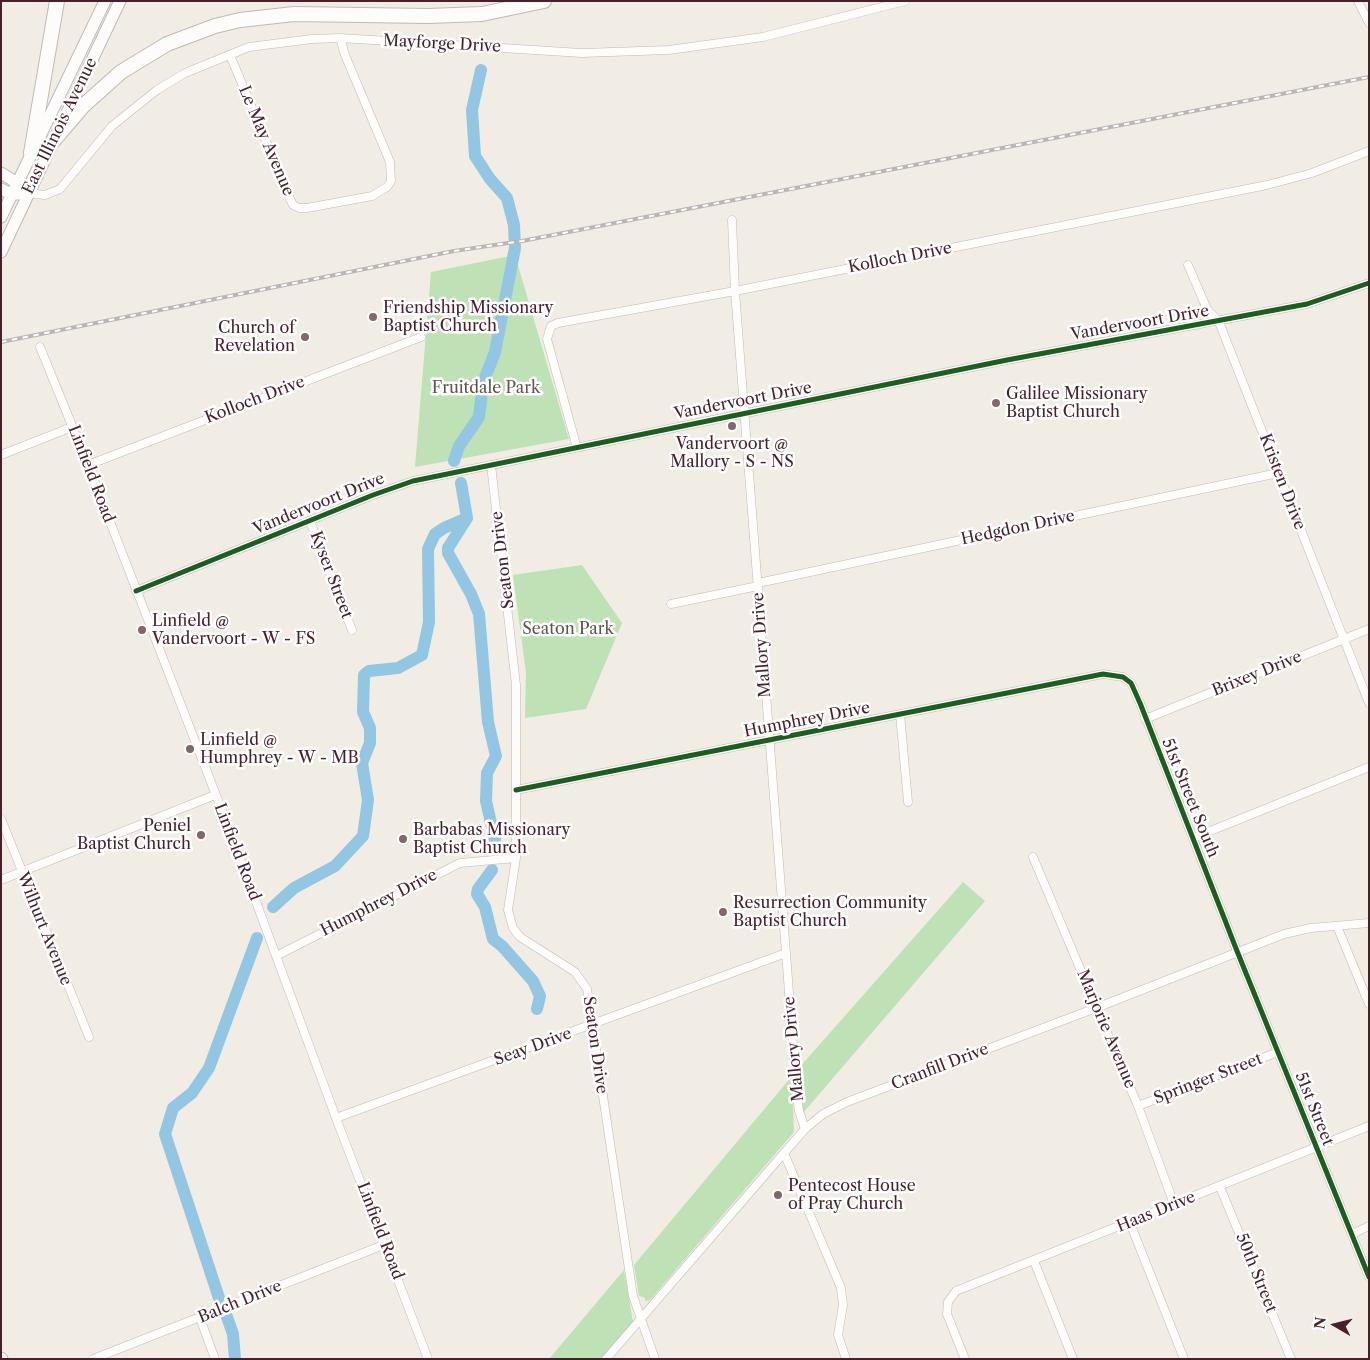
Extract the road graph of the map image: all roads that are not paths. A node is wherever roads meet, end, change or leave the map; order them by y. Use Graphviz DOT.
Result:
graph roads {
  1 [pos="57,1"];
  2 [pos="105,1"];
  3 [pos="120,1"];
  4 [pos="544,1"];
  5 [pos="905,1"];
  6 [pos="1358,1"];
  7 [pos="1369,23"];
  8 [pos="340,38"];
  9 [pos="230,55"];
  10 [pos="54,140"];
  11 [pos="1369,151"];
  12 [pos="31,153"];
  13 [pos="1,173"];
  14 [pos="17,181"];
  15 [pos="6,192"];
  16 [pos="28,193"];
  17 [pos="1,217"];
  18 [pos="732,220"];
  19 [pos="1,252"];
  20 [pos="1188,265"];
  21 [pos="1369,283"];
  22 [pos="735,291"];
  23 [pos="1219,322"];
  24 [pos="421,337"];
  25 [pos="40,348"];
  26 [pos="745,413"];
  27 [pos="72,427"];
  28 [pos="577,448"];
  29 [pos="1,455"];
  30 [pos="88,465"];
  31 [pos="491,465"];
  32 [pos="1278,473"];
  33 [pos="310,521"];
  34 [pos="758,585"];
  35 [pos="136,592"];
  36 [pos="671,604"];
  37 [pos="1369,629"];
  38 [pos="352,630"];
  39 [pos="1344,639"];
  40 [pos="1103,674"];
  41 [pos="1369,703"];
  42 [pos="900,714"];
  43 [pos="1145,719"];
  44 [pos="769,740"];
  45 [pos="1369,766"];
  46 [pos="516,790"];
  47 [pos="215,795"];
  48 [pos="908,802"];
  49 [pos="1,820"];
  50 [pos="1193,838"];
  51 [pos="1033,857"];
  52 [pos="516,858"];
  53 [pos="21,872"];
  54 [pos="1,880"];
  55 [pos="1369,923"];
  56 [pos="1337,926"];
  57 [pos="1237,951"];
  58 [pos="786,953"];
  59 [pos="276,956"];
  60 [pos="1369,1004"];
  61 [pos="1096,1008"];
  62 [pos="592,1026"];
  63 [pos="89,1037"];
  64 [pos="1278,1052"];
  65 [pos="1138,1106"];
  66 [pos="336,1118"];
  67 [pos="1369,1126"];
  68 [pos="805,1129"];
  69 [pos="1317,1149"];
  70 [pos="784,1153"];
  71 [pos="1220,1187"];
  72 [pos="1174,1204"];
  73 [pos="1130,1223"];
  74 [pos="1369,1226"];
  75 [pos="1352,1234"];
  76 [pos="386,1244"];
  77 [pos="1034,1262"];
  78 [pos="1369,1277"];
  79 [pos="200,1318"];
  80 [pos="639,1319"];
  81 [pos="94,1359"];
  82 [pos="215,1359"];
  83 [pos="428,1359"];
  84 [pos="606,1359"];
  85 [pos="655,1359"];
  86 [pos="846,1359"];
  87 [pos="965,1359"];
  88 [pos="1073,1359"];
  89 [pos="1184,1359"];
  90 [pos="1291,1359"];
  1 -- 12 [label="highway"];
  2 -- 12 [label="main road, East Illinois Avenue"];
  3 -- 10 [label="main road, East Illinois Avenue"];
  4 -- 10 [label="highway"];
  5 -- 8 [label="street, Mayforge Drive"];
  6 -- 7 [label="street"];
  8 -- 9 [label="street, Mayforge Drive"];
  8 -- 9 [label="street, Le May Avenue"];
  9 -- 16 [label="street, Mayforge Drive"];
  10 -- 16 [label="main road, East Illinois Avenue"];
  11 -- 22 [label="street, Kolloch Drive"];
  12 -- 14 [label="main road, East Illinois Avenue"];
  13 -- 14 [label="main road"];
  14 -- 15 [label="main road, East Illinois Avenue"];
  14 -- 16 [label="main road"];
  15 -- 16 [label="main road"];
  15 -- 17 [label="main road, East Illinois Avenue"];
  16 -- 19 [label="main road, East Illinois Avenue"];
  18 -- 22 [label="street, Mallory Drive"];
  20 -- 23 [label="street, Kristen Drive"];
  21 -- 23 [label="street, Vandervoort Drive"];
  22 -- 26 [label="street, Mallory Drive"];
  22 -- 28 [label="street, Kolloch Drive"];
  23 -- 26 [label="street, Vandervoort Drive"];
  23 -- 32 [label="street, Kristen Drive"];
  24 -- 30 [label="street, Kolloch Drive"];
  25 -- 27 [label="street, Linfield Road"];
  26 -- 28 [label="street, Vandervoort Drive"];
  26 -- 34 [label="street, Mallory Drive"];
  27 -- 29 [label="street"];
  27 -- 30 [label="street, Linfield Road"];
  28 -- 31 [label="street, Vandervoort Drive"];
  30 -- 35 [label="street, Linfield Road"];
  31 -- 33 [label="street, Vandervoort Drive"];
  31 -- 46 [label="street, Seaton Drive"];
  32 -- 34 [label="street, Hedgdon Drive"];
  32 -- 39 [label="street, Kristen Drive"];
  33 -- 35 [label="street, Vandervoort Drive"];
  33 -- 38 [label="street, Kyser Street"];
  34 -- 36 [label="street, Hedgdon Drive"];
  34 -- 44 [label="street, Mallory Drive"];
  35 -- 47 [label="street, Linfield Road"];
  37 -- 39 [label="street, Brixey Drive"];
  39 -- 41 [label="street, Kristen Drive"];
  39 -- 43 [label="street, Brixey Drive"];
  40 -- 42 [label="street, Humphrey Drive"];
  40 -- 43 [label="street, 51st Street South"];
  42 -- 44 [label="street, Humphrey Drive"];
  42 -- 48 [label="street"];
  43 -- 50 [label="street, 51st Street South"];
  44 -- 46 [label="street, Humphrey Drive"];
  44 -- 58 [label="street, Mallory Drive"];
  45 -- 50 [label="street"];
  46 -- 52 [label="street, Seaton Drive"];
  47 -- 53 [label="street"];
  47 -- 59 [label="street, Linfield Road"];
  49 -- 53 [label="street, Wilhurt Avenue"];
  50 -- 57 [label="street, 51st Street South"];
  51 -- 61 [label="street, Marjorie Avenue"];
  52 -- 59 [label="street, Humphrey Drive"];
  52 -- 62 [label="street, Seaton Drive"];
  53 -- 54 [label="street"];
  53 -- 63 [label="street, Wilhurt Avenue"];
  55 -- 56 [label="street, Cranfill Drive"];
  56 -- 57 [label="street, Cranfill Drive"];
  56 -- 60 [label="street"];
  57 -- 61 [label="street, Cranfill Drive"];
  57 -- 64 [label="street, 51st Street"];
  58 -- 62 [label="street, Seay Drive"];
  58 -- 68 [label="street, Mallory Drive"];
  59 -- 66 [label="street, Linfield Road"];
  61 -- 65 [label="street, Marjorie Avenue"];
  61 -- 68 [label="street, Cranfill Drive"];
  62 -- 66 [label="street, Seay Drive"];
  62 -- 80 [label="street, Seaton Drive"];
  64 -- 65 [label="street, Springer Street"];
  64 -- 69 [label="street, 51st Street"];
  65 -- 72 [label="street, Marjorie Avenue"];
  66 -- 76 [label="street, Linfield Road"];
  67 -- 69 [label="street, Haas Drive"];
  68 -- 70 [label="street, Cranfill Drive"];
  69 -- 71 [label="street, Haas Drive"];
  69 -- 75 [label="street, 51st Street"];
  70 -- 80 [label="street, Cranfill Drive"];
  70 -- 86 [label="street"];
  71 -- 72 [label="street, Haas Drive"];
  71 -- 90 [label="street, 50th Street"];
  72 -- 73 [label="street, Haas Drive"];
  73 -- 77 [label="street, Haas Drive"];
  73 -- 89 [label="street"];
  74 -- 75 [label="street"];
  75 -- 78 [label="street, 51st Street"];
  76 -- 79 [label="street, Balch Drive"];
  76 -- 83 [label="street, Linfield Road"];
  77 -- 87 [label="street, Haas Drive"];
  77 -- 88 [label="street"];
  79 -- 81 [label="street, Balch Drive"];
  79 -- 82 [label="street"];
  80 -- 84 [label="street, Cranfill Drive"];
  80 -- 85 [label="street, Seaton Drive"];
}
